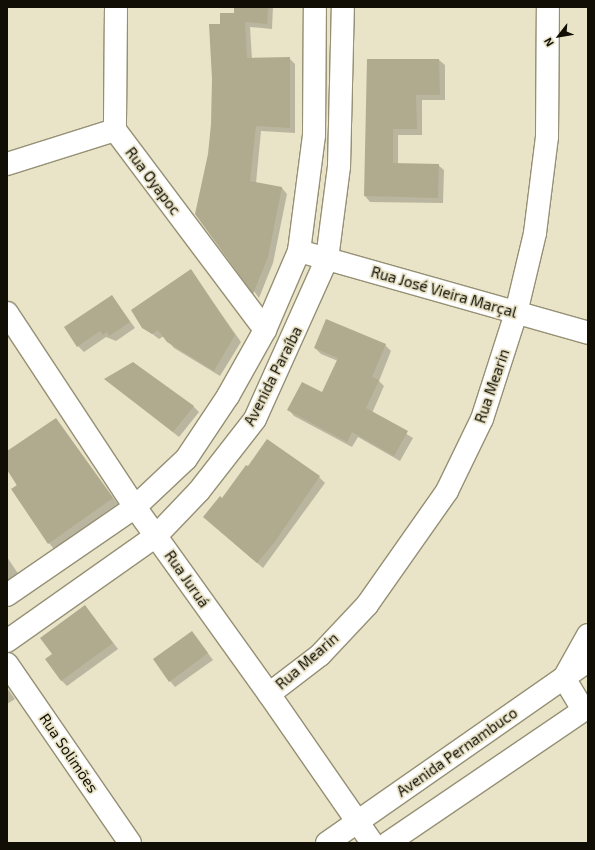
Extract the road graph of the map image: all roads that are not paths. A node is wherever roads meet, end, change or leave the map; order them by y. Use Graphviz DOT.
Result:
graph roads {
  1 [pos="116,7"];
  2 [pos="315,7"];
  3 [pos="343,7"];
  4 [pos="548,7"];
  5 [pos="315,52"];
  6 [pos="343,52"];
  7 [pos="115,130"];
  8 [pos="7,164"];
  9 [pos="299,251"];
  10 [pos="327,259"];
  11 [pos="7,313"];
  12 [pos="516,313"];
  13 [pos="265,330"];
  14 [pos="588,333"];
  15 [pos="135,507"];
  16 [pos="156,536"];
  17 [pos="7,595"];
  18 [pos="588,635"];
  19 [pos="7,641"];
  20 [pos="588,662"];
  21 [pos="7,664"];
  22 [pos="564,678"];
  23 [pos="269,694"];
  24 [pos="586,709"];
  25 [pos="357,822"];
  26 [pos="130,843"];
  27 [pos="327,843"];
  28 [pos="372,843"];
  29 [pos="388,843"];
  1 -- 7 [label="street"];
  2 -- 5 [label="street, Avenida Paraíba"];
  3 -- 6 [label="street, Avenida Paraíba"];
  4 -- 12 [label="street, Rua Mearin"];
  5 -- 6 [label="street"];
  5 -- 9 [label="street, Avenida Paraíba"];
  6 -- 10 [label="street, Avenida Paraíba"];
  7 -- 8 [label="street"];
  7 -- 13 [label="street, Rua Oyapoc"];
  9 -- 10 [label="street, Rua José Vieira Marçal"];
  9 -- 13 [label="street, Avenida Paraíba"];
  10 -- 12 [label="street, Rua José Vieira Marçal"];
  10 -- 16 [label="street, Avenida Paraíba"];
  11 -- 15 [label="street, Rua Juruá"];
  12 -- 14 [label="street, Rua José Vieira Marçal"];
  12 -- 23 [label="street, Rua Mearin"];
  13 -- 15 [label="street, Avenida Paraíba"];
  15 -- 16 [label="street, Rua Juruá"];
  15 -- 17 [label="street, Avenida Paraíba"];
  16 -- 19 [label="street, Avenida Paraíba"];
  16 -- 23 [label="street, Rua Juruá"];
  18 -- 22 [label="street"];
  20 -- 22 [label="street, Avenida Pernambuco"];
  21 -- 26 [label="street, Rua Solimões"];
  22 -- 24 [label="street"];
  22 -- 25 [label="street, Avenida Pernambuco"];
  23 -- 25 [label="street, Rua Juruá"];
  24 -- 29 [label="street"];
  25 -- 27 [label="street, Avenida Pernambuco"];
  25 -- 28 [label="street, Rua Juruá"];
}
